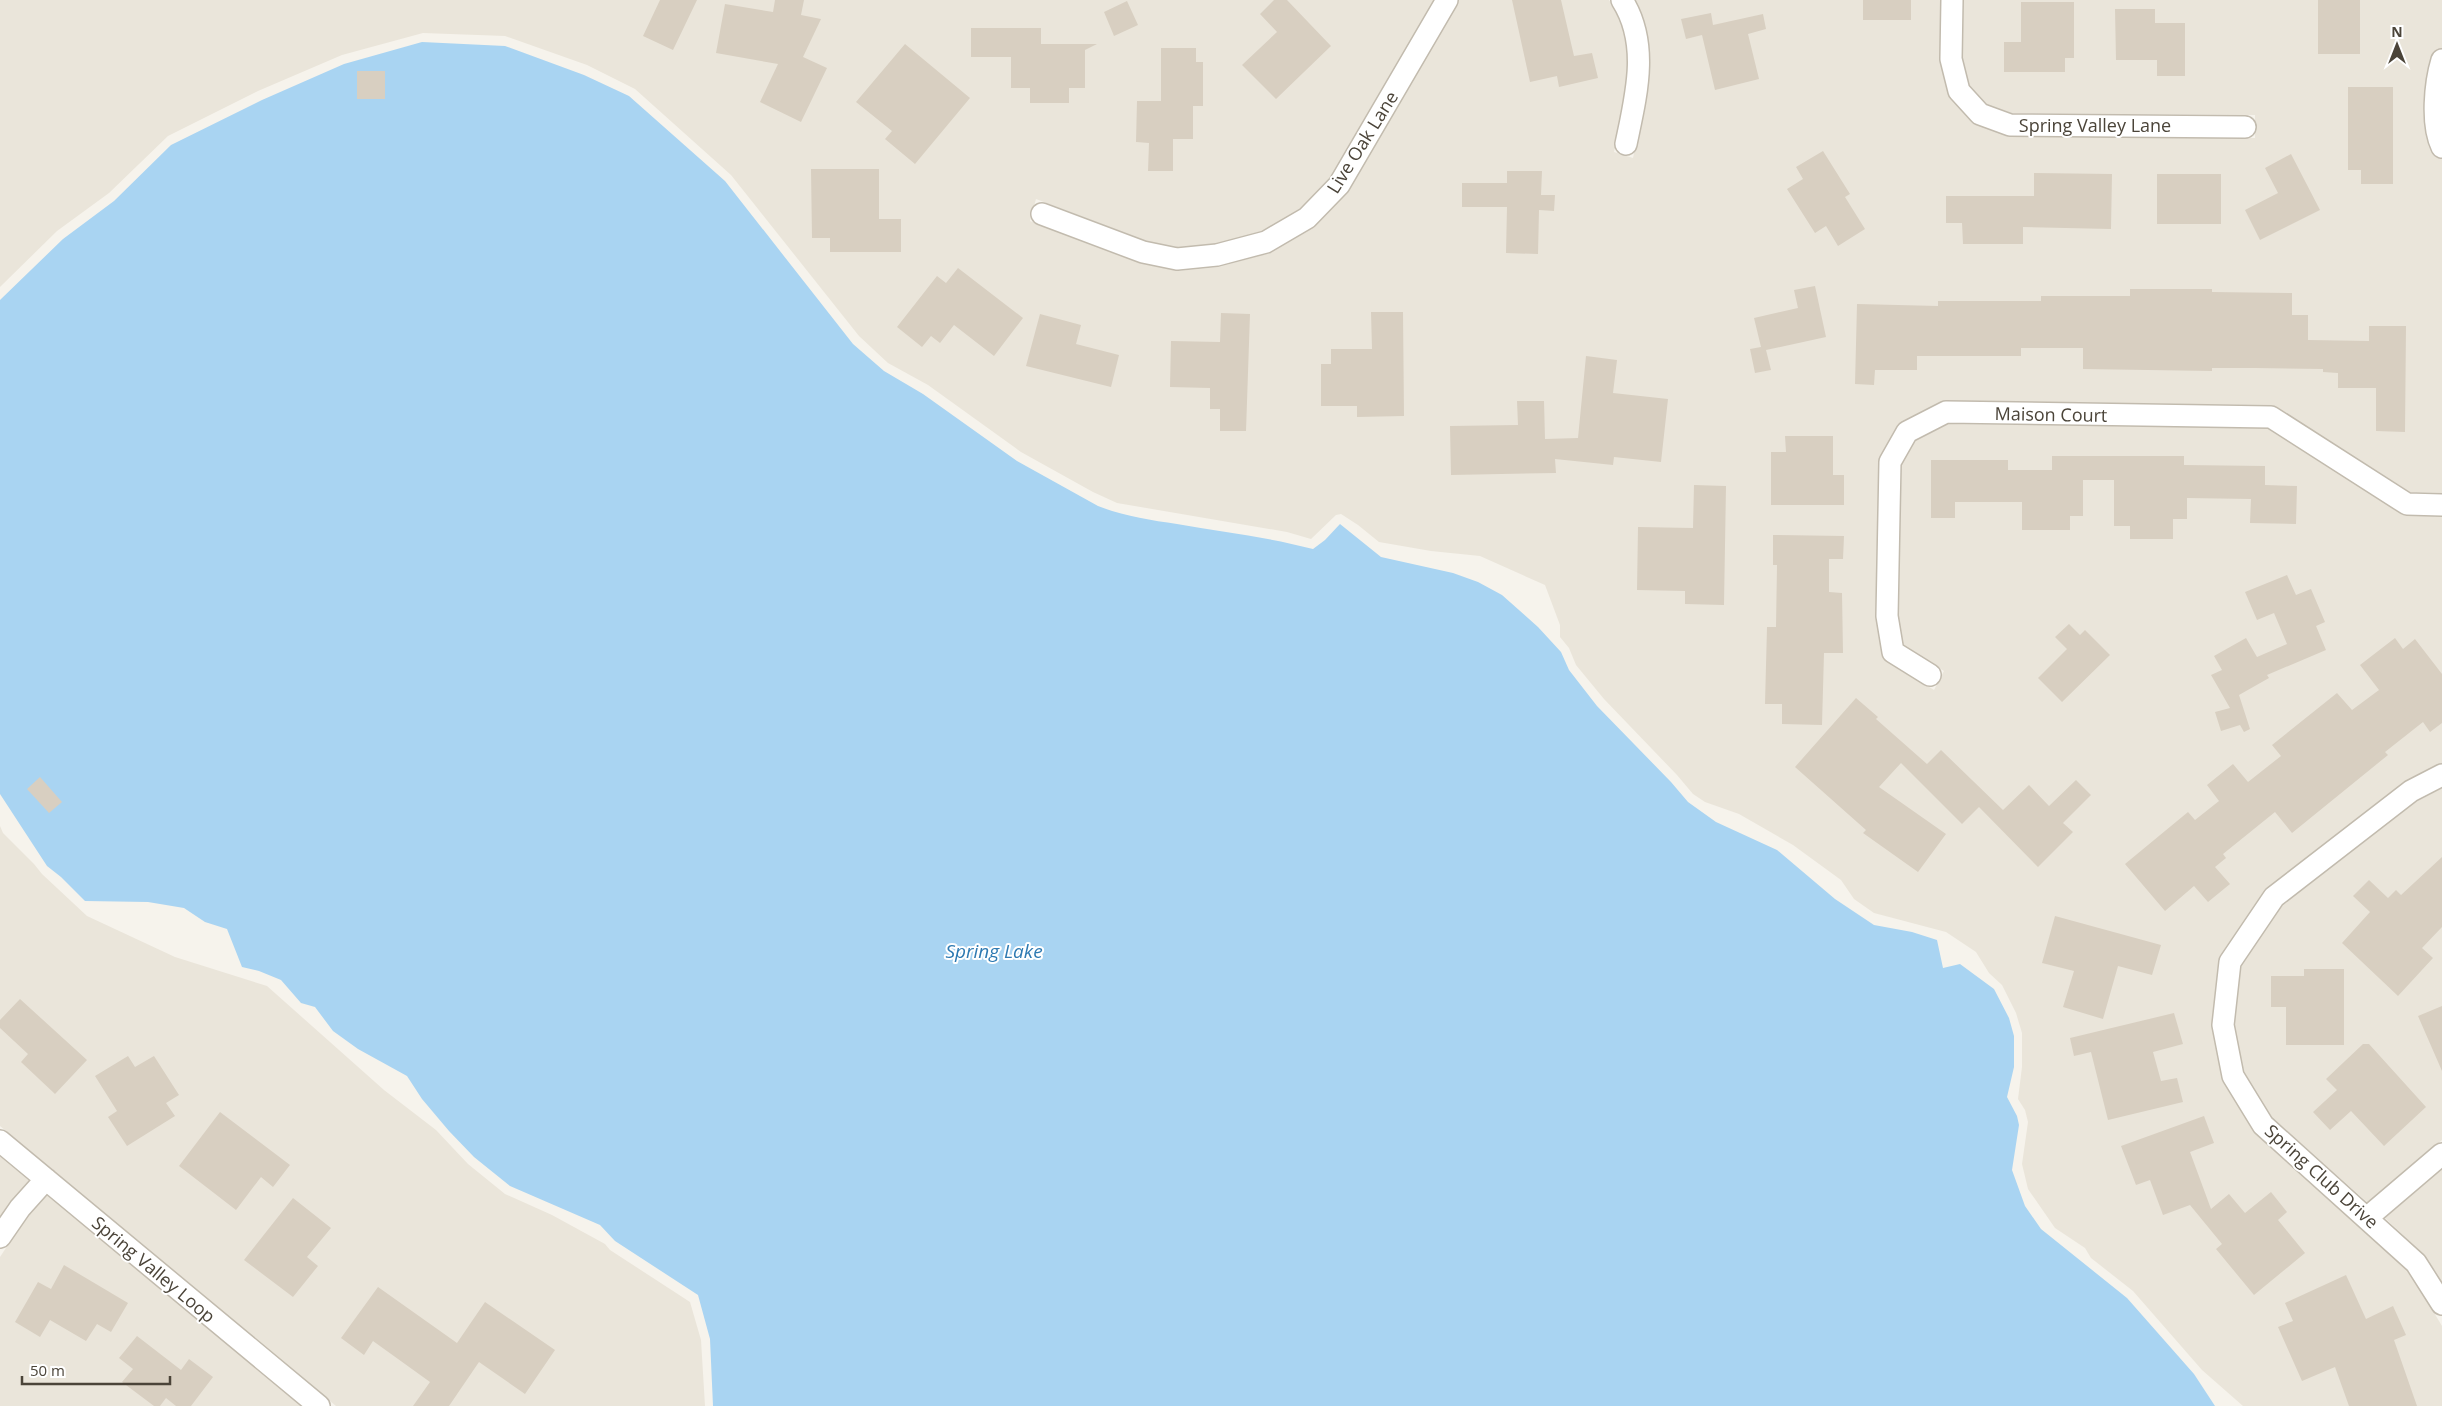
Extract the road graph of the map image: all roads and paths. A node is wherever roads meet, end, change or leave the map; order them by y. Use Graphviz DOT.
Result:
graph roads {
  1 [pos="1447,0"];
  2 [pos="1622,0"];
  3 [pos="1952,0"];
  4 [pos="2442,60"];
  5 [pos="2245,127"];
  6 [pos="1626,144"];
  7 [pos="2442,147"];
  8 [pos="1042,214"];
  9 [pos="2442,504"];
  10 [pos="1930,675"];
  11 [pos="2442,776"];
  12 [pos="0,1141"];
  13 [pos="2442,1154"];
  14 [pos="46,1180"];
  15 [pos="2368,1218"];
  16 [pos="0,1237"];
  17 [pos="2442,1304"];
  18 [pos="319,1406"];
  1 -- 8 [label="street, Live Oak Lane"];
  2 -- 6 [label="street"];
  3 -- 5 [label="street, Spring Valley Lane"];
  4 -- 7 [label="street"];
  9 -- 10 [label="street, Maison Court"];
  11 -- 15 [label="street, Spring Club Drive"];
  12 -- 14 [label="street, Spring Valley Loop"];
  13 -- 15 [label="street"];
  14 -- 16 [label="street"];
  14 -- 18 [label="street, Spring Valley Loop"];
  15 -- 17 [label="street, Spring Club Drive"];
}
